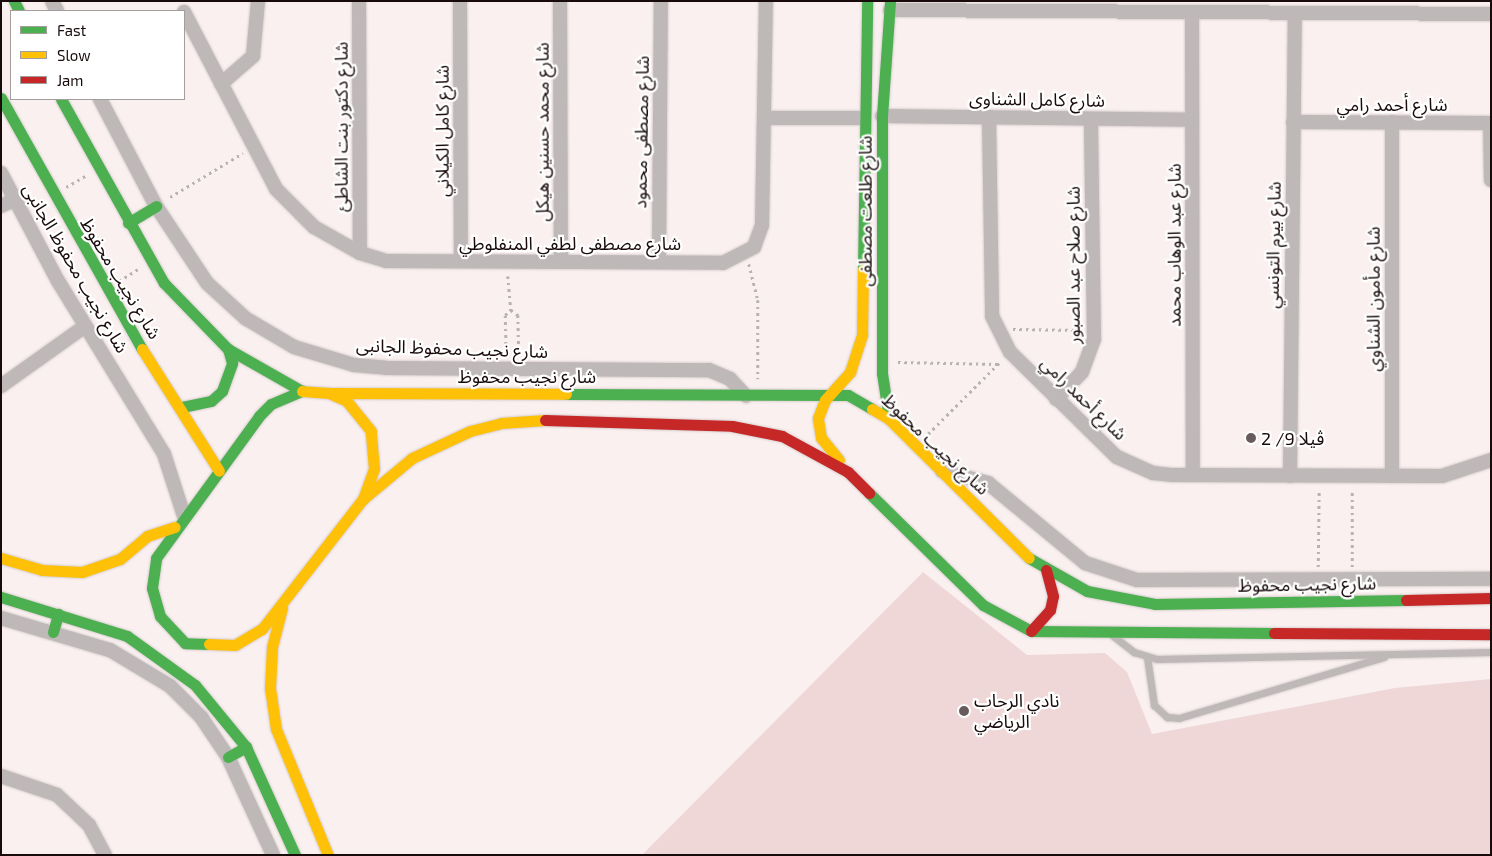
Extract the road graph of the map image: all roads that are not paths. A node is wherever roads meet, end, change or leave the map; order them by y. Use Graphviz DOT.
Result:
graph roads {
  1 [pos="258,1"];
  2 [pos="359,1"];
  3 [pos="460,1"];
  4 [pos="560,1"];
  5 [pos="661,1"];
  6 [pos="766,1"];
  7 [pos="867,1"];
  8 [pos="890,6"];
  9 [pos="1046,7"];
  10 [pos="1424,7"];
  11 [pos="185,13"];
  12 [pos="1192,14"];
  13 [pos="1491,14"];
  14 [pos="1295,15"];
  15 [pos="221,84"];
  16 [pos="1,98"];
  17 [pos="62,100"];
  18 [pos="101,100"];
  19 [pos="882,116"];
  20 [pos="989,117"];
  21 [pos="764,118"];
  22 [pos="862,118"];
  23 [pos="1091,118"];
  24 [pos="1192,120"];
  25 [pos="1294,122"];
  26 [pos="1392,122"];
  27 [pos="1490,123"];
  28 [pos="1,173"];
  29 [pos="1491,180"];
  30 [pos="7,203"];
  31 [pos="156,206"];
  32 [pos="128,223"];
  33 [pos="360,253"];
  34 [pos="461,261"];
  35 [pos="561,262"];
  36 [pos="659,262"];
  37 [pos="85,326"];
  38 [pos="228,349"];
  39 [pos="1,386"];
  40 [pos="302,391"];
  41 [pos="329,393"];
  42 [pos="832,393"];
  43 [pos="752,396"];
  44 [pos="1056,399"];
  45 [pos="182,407"];
  46 [pos="889,420"];
  47 [pos="1491,460"];
  48 [pos="218,471"];
  49 [pos="942,471"];
  50 [pos="848,472"];
  51 [pos="1193,475"];
  52 [pos="1290,476"];
  53 [pos="1392,476"];
  54 [pos="363,499"];
  55 [pos="179,521"];
  56 [pos="1,558"];
  57 [pos="1046,570"];
  58 [pos="1491,579"];
  59 [pos="1,597"];
  60 [pos="1491,598"];
  61 [pos="282,607"];
  62 [pos="58,614"];
  63 [pos="1,618"];
  64 [pos="1031,631"];
  65 [pos="53,632"];
  66 [pos="1111,634"];
  67 [pos="1491,634"];
  68 [pos="1460,637"];
  69 [pos="185,643"];
  70 [pos="1471,652"];
  71 [pos="1491,652"];
  72 [pos="1394,654"];
  73 [pos="1148,658"];
  74 [pos="169,663"];
  75 [pos="246,747"];
  76 [pos="228,757"];
  77 [pos="1,776"];
  78 [pos="105,855"];
  79 [pos="273,855"];
  80 [pos="295,855"];
  81 [pos="328,855"];
  1 -- 15 [label="street"];
  2 -- 33 [label="street, شارع دكتور بنت الشاطئ"];
  3 -- 34 [label="street, شارع كامل الكيلاني"];
  4 -- 35 [label="street, شارع محمد حسنين هيكل"];
  5 -- 36 [label="street, شارع مصطفى محمود"];
  6 -- 21 [label="street"];
  7 -- 22 [label="street, شارع طلعت مصطفى"];
  8 -- 9 [label="street"];
  8 -- 19 [label="street, شارع طلعت مصطفى"];
  9 -- 12 [label="street"];
  10 -- 13 [label="street"];
  10 -- 14 [label="street"];
  11 -- 15 [label="street, شارع مصطفى لطفي المنفلوطي"];
  12 -- 14 [label="street"];
  12 -- 24 [label="street, شارع عبد الوهاب محمد"];
  14 -- 25 [label="street, شارع بيرم التونسي"];
  15 -- 33 [label="street, شارع مصطفى لطفي المنفلوطي"];
  16 -- 45 [label="street, شارع نجيب محفوظ"];
  17 -- 32 [label="street, شارع نجيب محفوظ"];
  18 -- 31 [label="street, شارع نجيب محفوظ الجانبى"];
  19 -- 20 [label="street, شارع كامل الشناوى"];
  19 -- 46 [label="street, شارع طلعت مصطفى"];
  20 -- 23 [label="street, شارع كامل الشناوى"];
  20 -- 44 [label="street, شارع أحمد رامي"];
  21 -- 22 [label="street"];
  21 -- 36 [label="street, شارع مصطفى لطفي المنفلوطي"];
  22 -- 42 [label="street, شارع طلعت مصطفى"];
  23 -- 24 [label="street, شارع كامل الشناوى"];
  23 -- 44 [label="street, شارع صلاح عبد الصبور"];
  24 -- 51 [label="street, شارع عبد الوهاب محمد"];
  25 -- 26 [label="street, شارع أحمد رامي"];
  25 -- 52 [label="street, شارع بيرم التونسي"];
  26 -- 27 [label="street, شارع أحمد رامي"];
  26 -- 53 [label="street, شارع مأمون الشناوي"];
  27 -- 29 [label="street"];
  28 -- 30 [label="street, شارع نجيب محفوظ الجانبى"];
  30 -- 37 [label="street, شارع نجيب محفوظ الجانبى"];
  31 -- 32 [label="street"];
  31 -- 43 [label="street, شارع نجيب محفوظ الجانبى"];
  32 -- 38 [label="street, شارع نجيب محفوظ"];
  33 -- 34 [label="street, شارع مصطفى لطفي المنفلوطي"];
  34 -- 35 [label="street, شارع مصطفى لطفي المنفلوطي"];
  35 -- 36 [label="street, شارع مصطفى لطفي المنفلوطي"];
  37 -- 39 [label="street"];
  37 -- 55 [label="street, شارع نجيب محفوظ الجانبى"];
  38 -- 40 [label="street, شارع نجيب محفوظ"];
  38 -- 45 [label="street"];
  40 -- 41 [label="street, شارع نجيب محفوظ"];
  40 -- 48 [label="street"];
  41 -- 43 [label="street, شارع نجيب محفوظ"];
  41 -- 54 [label="street"];
  42 -- 43 [label="street, شارع نجيب محفوظ"];
  42 -- 46 [label="street, شارع نجيب محفوظ"];
  42 -- 50 [label="street, شارع طلعت مصطفى"];
  44 -- 51 [label="street, شارع أحمد رامي"];
  45 -- 48 [label="street, شارع نجيب محفوظ"];
  46 -- 49 [label="street, شارع نجيب محفوظ"];
  47 -- 53 [label="street, شارع أحمد رامي"];
  48 -- 55 [label="street"];
  49 -- 57 [label="street, شارع نجيب محفوظ"];
  49 -- 58 [label="street"];
  50 -- 54 [label="street"];
  50 -- 64 [label="street"];
  51 -- 52 [label="street, شارع أحمد رامي"];
  52 -- 53 [label="street, شارع أحمد رامي"];
  54 -- 61 [label="street"];
  55 -- 56 [label="street"];
  55 -- 69 [label="street"];
  57 -- 60 [label="street, شارع نجيب محفوظ"];
  57 -- 64 [label="street"];
  59 -- 62 [label="street"];
  61 -- 69 [label="street"];
  61 -- 81 [label="street"];
  62 -- 65 [label="street"];
  62 -- 74 [label="street"];
  63 -- 65 [label="street"];
  64 -- 66 [label="street"];
  65 -- 76 [label="street"];
  66 -- 68 [label="street"];
  66 -- 73 [label="lane"];
  67 -- 68 [label="street"];
  68 -- 70 [label="lane"];
  69 -- 74 [label="street"];
  70 -- 71 [label="lane"];
  70 -- 72 [label="lane"];
  72 -- 73 [label="lane"];
  72 -- 73 [label="lane"];
  74 -- 75 [label="street"];
  75 -- 76 [label="street"];
  75 -- 80 [label="street"];
  76 -- 79 [label="street"];
  77 -- 78 [label="street"];
}
